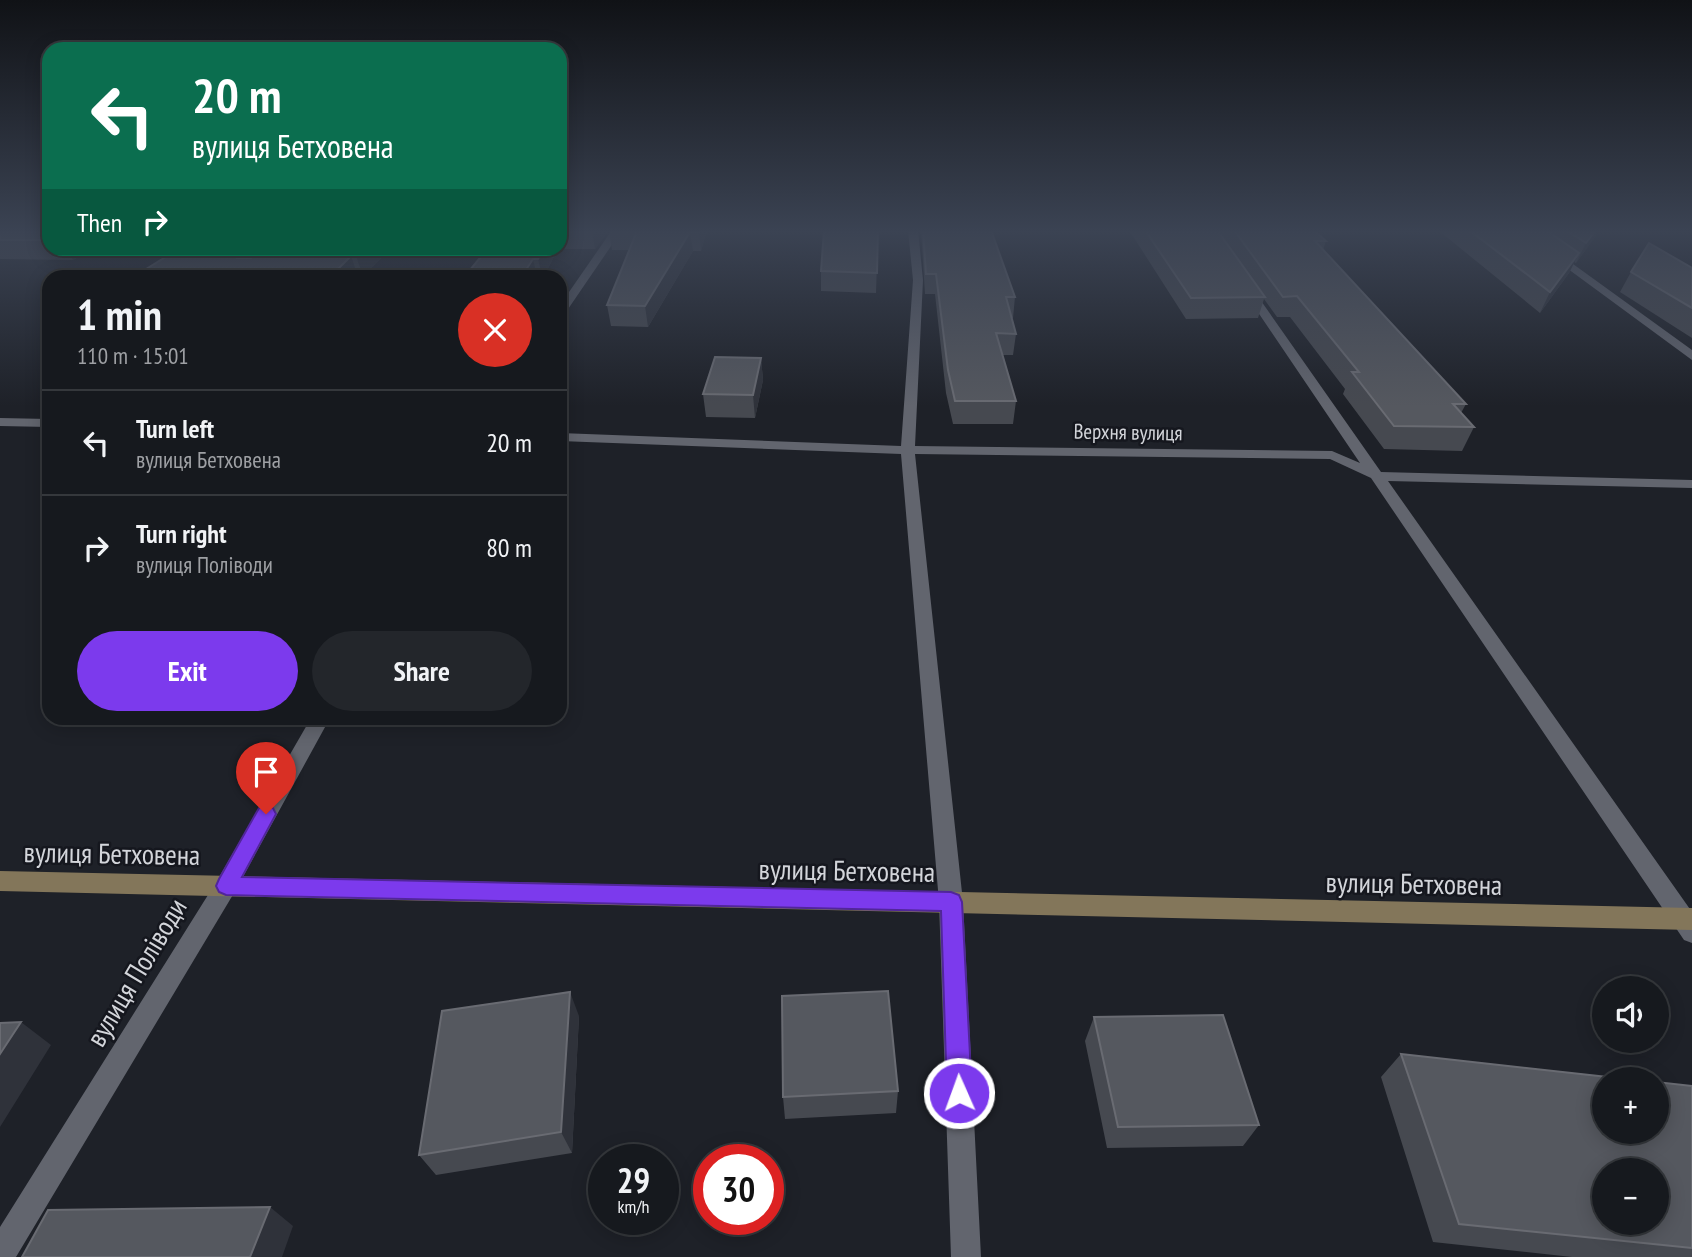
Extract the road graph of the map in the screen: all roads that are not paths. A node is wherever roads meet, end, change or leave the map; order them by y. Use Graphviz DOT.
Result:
graph roads {
  1 [pos="917,289"];
  2 [pos="1247,289"];
  3 [pos="1601,289"];
  4 [pos="1692,356"];
  5 [pos="0,422"];
  6 [pos="42,423"];
  7 [pos="567,437"];
  8 [pos="908,450"];
  9 [pos="1377,476"];
  10 [pos="1692,484"];
  11 [pos="316,725"];
  12 [pos="0,881"];
  13 [pos="226,886"];
  14 [pos="951,902"];
  15 [pos="1689,923"];
  16 [pos="0,1255"];
  17 [pos="966,1257"];
  1 -- 8 [label="street"];
  2 -- 9 [label="street"];
  3 -- 4 [label="street"];
  5 -- 6 [label="street"];
  7 -- 8 [label="street, Верхня вулиця"];
  8 -- 9 [label="street, Верхня вулиця"];
  8 -- 14 [label="street"];
  9 -- 10 [label="street, Верхня вулиця"];
  9 -- 15 [label="street"];
  11 -- 13 [label="street, вулиця Поліводи"];
  12 -- 13 [label="street, вулиця Бетховена"];
  13 -- 14 [label="street, вулиця Бетховена"];
  13 -- 16 [label="street, вулиця Поліводи"];
  14 -- 15 [label="street, вулиця Бетховена"];
  14 -- 17 [label="street"];
}
